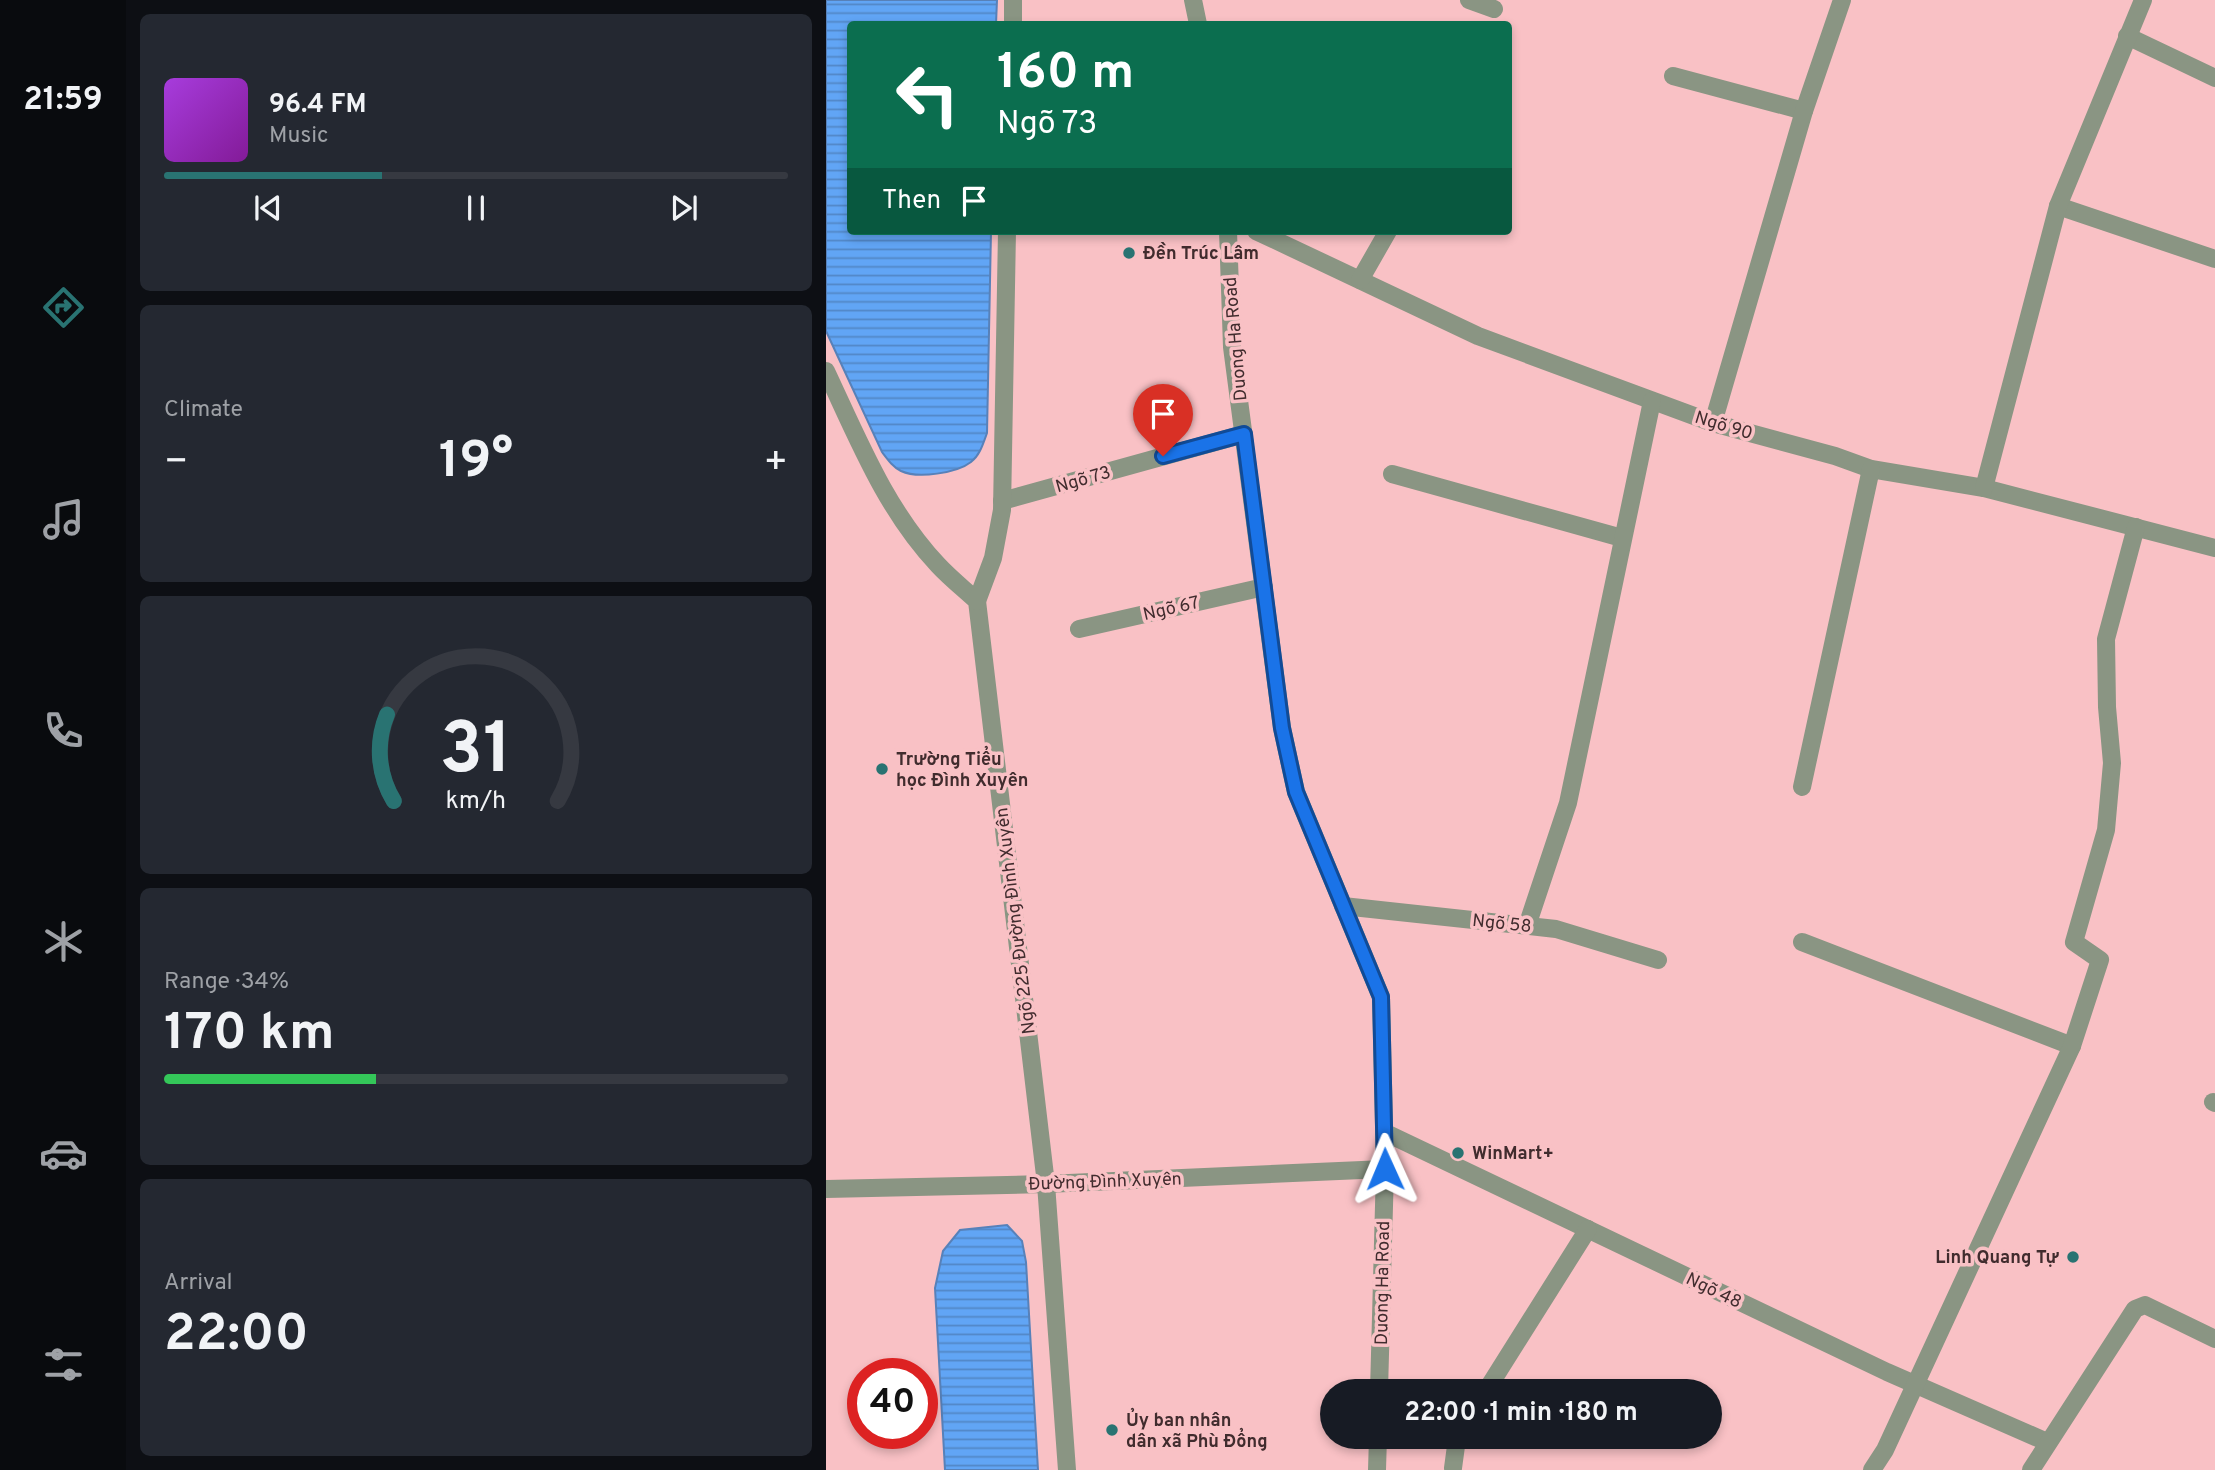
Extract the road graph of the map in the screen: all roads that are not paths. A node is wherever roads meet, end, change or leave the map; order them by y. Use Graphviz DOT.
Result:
graph roads {
  1 [pos="1013,0"];
  2 [pos="1194,0"];
  3 [pos="1469,0"];
  4 [pos="1842,0"];
  5 [pos="2143,0"];
  6 [pos="1494,9"];
  7 [pos="1013,21"];
  8 [pos="1194,21"];
  9 [pos="2127,36"];
  10 [pos="1673,76"];
  11 [pos="2215,78"];
  12 [pos="1804,111"];
  13 [pos="2058,206"];
  14 [pos="1007,235"];
  15 [pos="1228,235"];
  16 [pos="1264,235"];
  17 [pos="1386,235"];
  18 [pos="2215,259"];
  19 [pos="1360,280"];
  20 [pos="826,371"];
  21 [pos="1652,401"];
  22 [pos="1713,423"];
  23 [pos="1244,434"];
  24 [pos="1871,469"];
  25 [pos="1392,474"];
  26 [pos="1984,488"];
  27 [pos="1002,501"];
  28 [pos="2136,527"];
  29 [pos="1622,538"];
  30 [pos="2215,548"];
  31 [pos="1264,587"];
  32 [pos="977,601"];
  33 [pos="1079,629"];
  34 [pos="1802,787"];
  35 [pos="1343,906"];
  36 [pos="1527,926"];
  37 [pos="1802,942"];
  38 [pos="1658,960"];
  39 [pos="2072,1046"];
  40 [pos="1384,1132"];
  41 [pos="1385,1169"];
  42 [pos="1046,1184"];
  43 [pos="826,1189"];
  44 [pos="1588,1229"];
  45 [pos="2215,1339"];
  46 [pos="1379,1379"];
  47 [pos="1494,1379"];
  48 [pos="1915,1383"];
  49 [pos="2047,1442"];
  50 [pos="1378,1449"];
  51 [pos="1456,1449"];
  52 [pos="1453,1468"];
  53 [pos="1068,1470"];
  54 [pos="1377,1470"];
  55 [pos="1872,1470"];
  56 [pos="2031,1470"];
  1 -- 7 [label="street"];
  2 -- 8 [label="street"];
  3 -- 6 [label="street"];
  4 -- 12 [label="street"];
  5 -- 9 [label="street"];
  9 -- 11 [label="street"];
  9 -- 13 [label="street"];
  10 -- 12 [label="street"];
  12 -- 22 [label="street"];
  13 -- 18 [label="street"];
  13 -- 26 [label="street"];
  14 -- 27 [label="street"];
  15 -- 23 [label="street, Duong Ha Road"];
  16 -- 19 [label="street, Ngõ 90"];
  17 -- 19 [label="street"];
  19 -- 21 [label="street, Ngõ 90"];
  20 -- 32 [label="street"];
  21 -- 22 [label="street, Ngõ 90"];
  21 -- 29 [label="street"];
  22 -- 24 [label="street, Ngõ 90"];
  23 -- 27 [label="street, Ngõ 73"];
  23 -- 31 [label="street, Duong Ha Road"];
  24 -- 26 [label="street, Ngõ 90"];
  24 -- 34 [label="street"];
  25 -- 29 [label="street"];
  26 -- 28 [label="street, Ngõ 90"];
  27 -- 32 [label="street"];
  28 -- 30 [label="street, Ngõ 90"];
  28 -- 39 [label="street"];
  29 -- 36 [label="street"];
  31 -- 33 [label="street, Ngõ 67"];
  31 -- 35 [label="street, Duong Ha Road"];
  32 -- 42 [label="street, Ngõ 225 Đường Đình Xuyên"];
  35 -- 36 [label="street, Ngõ 58"];
  35 -- 40 [label="street, Duong Ha Road"];
  36 -- 38 [label="street, Ngõ 58"];
  37 -- 39 [label="street"];
  39 -- 48 [label="street"];
  40 -- 41 [label="street, Duong Ha Road"];
  40 -- 44 [label="street, Ngõ 48"];
  41 -- 42 [label="street, Đường Đình Xuyên"];
  41 -- 46 [label="street, Duong Ha Road"];
  42 -- 43 [label="street, Đường Đình Xuyên"];
  42 -- 53 [label="street, Ngõ 225 Đường Đình Xuyên"];
  44 -- 47 [label="street"];
  44 -- 48 [label="street, Ngõ 48"];
  45 -- 49 [label="street"];
  48 -- 49 [label="street, Ngõ 48"];
  48 -- 55 [label="street"];
  49 -- 56 [label="street"];
  50 -- 54 [label="street"];
  51 -- 52 [label="street"];
}
